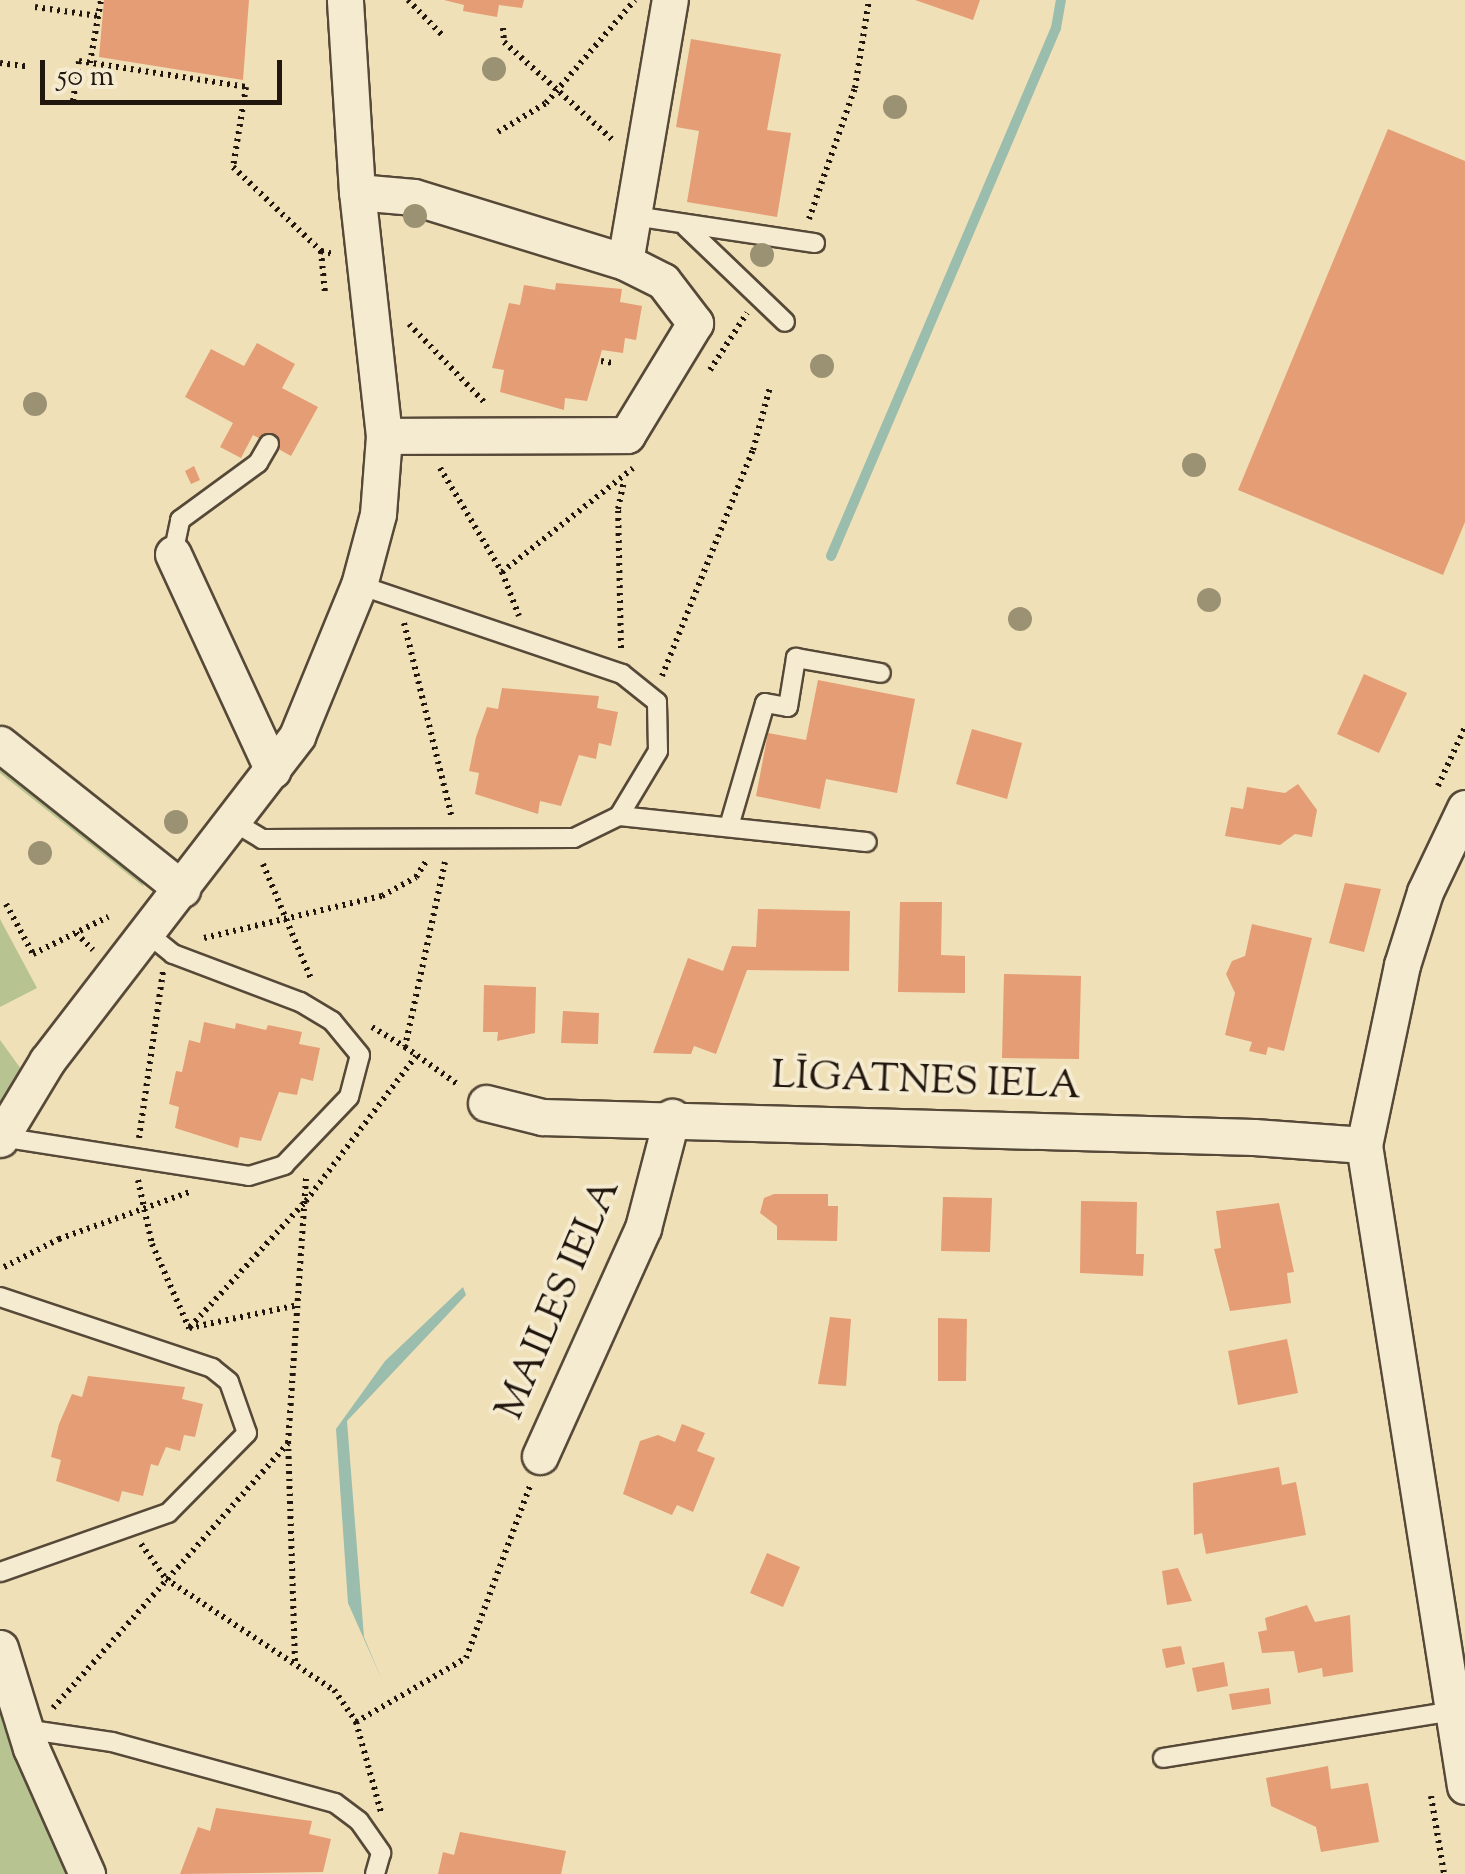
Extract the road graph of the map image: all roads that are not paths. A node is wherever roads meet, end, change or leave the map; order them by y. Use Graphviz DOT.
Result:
graph roads {
  1 [pos="346,0"];
  2 [pos="670,0"];
  3 [pos="357,192"];
  4 [pos="634,216"];
  5 [pos="686,227"];
  6 [pos="815,242"];
  7 [pos="625,262"];
  8 [pos="784,322"];
  9 [pos="384,436"];
  10 [pos="269,444"];
  11 [pos="174,554"];
  12 [pos="358,584"];
  13 [pos="882,673"];
  14 [pos="0,744"];
  15 [pos="273,770"];
  16 [pos="1465,808"];
  17 [pos="619,816"];
  18 [pos="730,823"];
  19 [pos="248,830"];
  20 [pos="868,842"];
  21 [pos="182,889"];
  22 [pos="160,944"];
  23 [pos="486,1103"];
  24 [pos="672,1118"];
  25 [pos="0,1138"];
  26 [pos="1364,1146"];
  27 [pos="0,1297"];
  28 [pos="540,1456"];
  29 [pos="0,1572"];
  30 [pos="0,1648"];
  31 [pos="1453,1711"];
  32 [pos="24,1729"];
  33 [pos="1163,1758"];
  34 [pos="1465,1786"];
  35 [pos="87,1874"];
  36 [pos="376,1874"];
  1 -- 3 [label="street"];
  2 -- 4 [label="street"];
  3 -- 7 [label="street"];
  3 -- 9 [label="street"];
  4 -- 5 [label="lane"];
  4 -- 7 [label="street"];
  5 -- 6 [label="lane"];
  5 -- 8 [label="lane"];
  7 -- 9 [label="street"];
  9 -- 12 [label="street"];
  10 -- 11 [label="lane"];
  11 -- 15 [label="street"];
  12 -- 15 [label="street"];
  12 -- 17 [label="lane"];
  13 -- 18 [label="lane"];
  14 -- 21 [label="street"];
  15 -- 19 [label="street"];
  16 -- 26 [label="street"];
  17 -- 18 [label="lane"];
  17 -- 19 [label="lane"];
  18 -- 20 [label="lane"];
  19 -- 21 [label="street"];
  21 -- 22 [label="street"];
  22 -- 25 [label="street"];
  22 -- 25 [label="lane"];
  23 -- 24 [label="street, LĪGATNES IELA"];
  24 -- 26 [label="street, LĪGATNES IELA"];
  24 -- 28 [label="street, MAILES IELA"];
  26 -- 31 [label="street"];
  27 -- 29 [label="lane"];
  30 -- 32 [label="street"];
  31 -- 33 [label="lane"];
  31 -- 34 [label="street"];
  32 -- 35 [label="street"];
  32 -- 36 [label="lane"];
}
